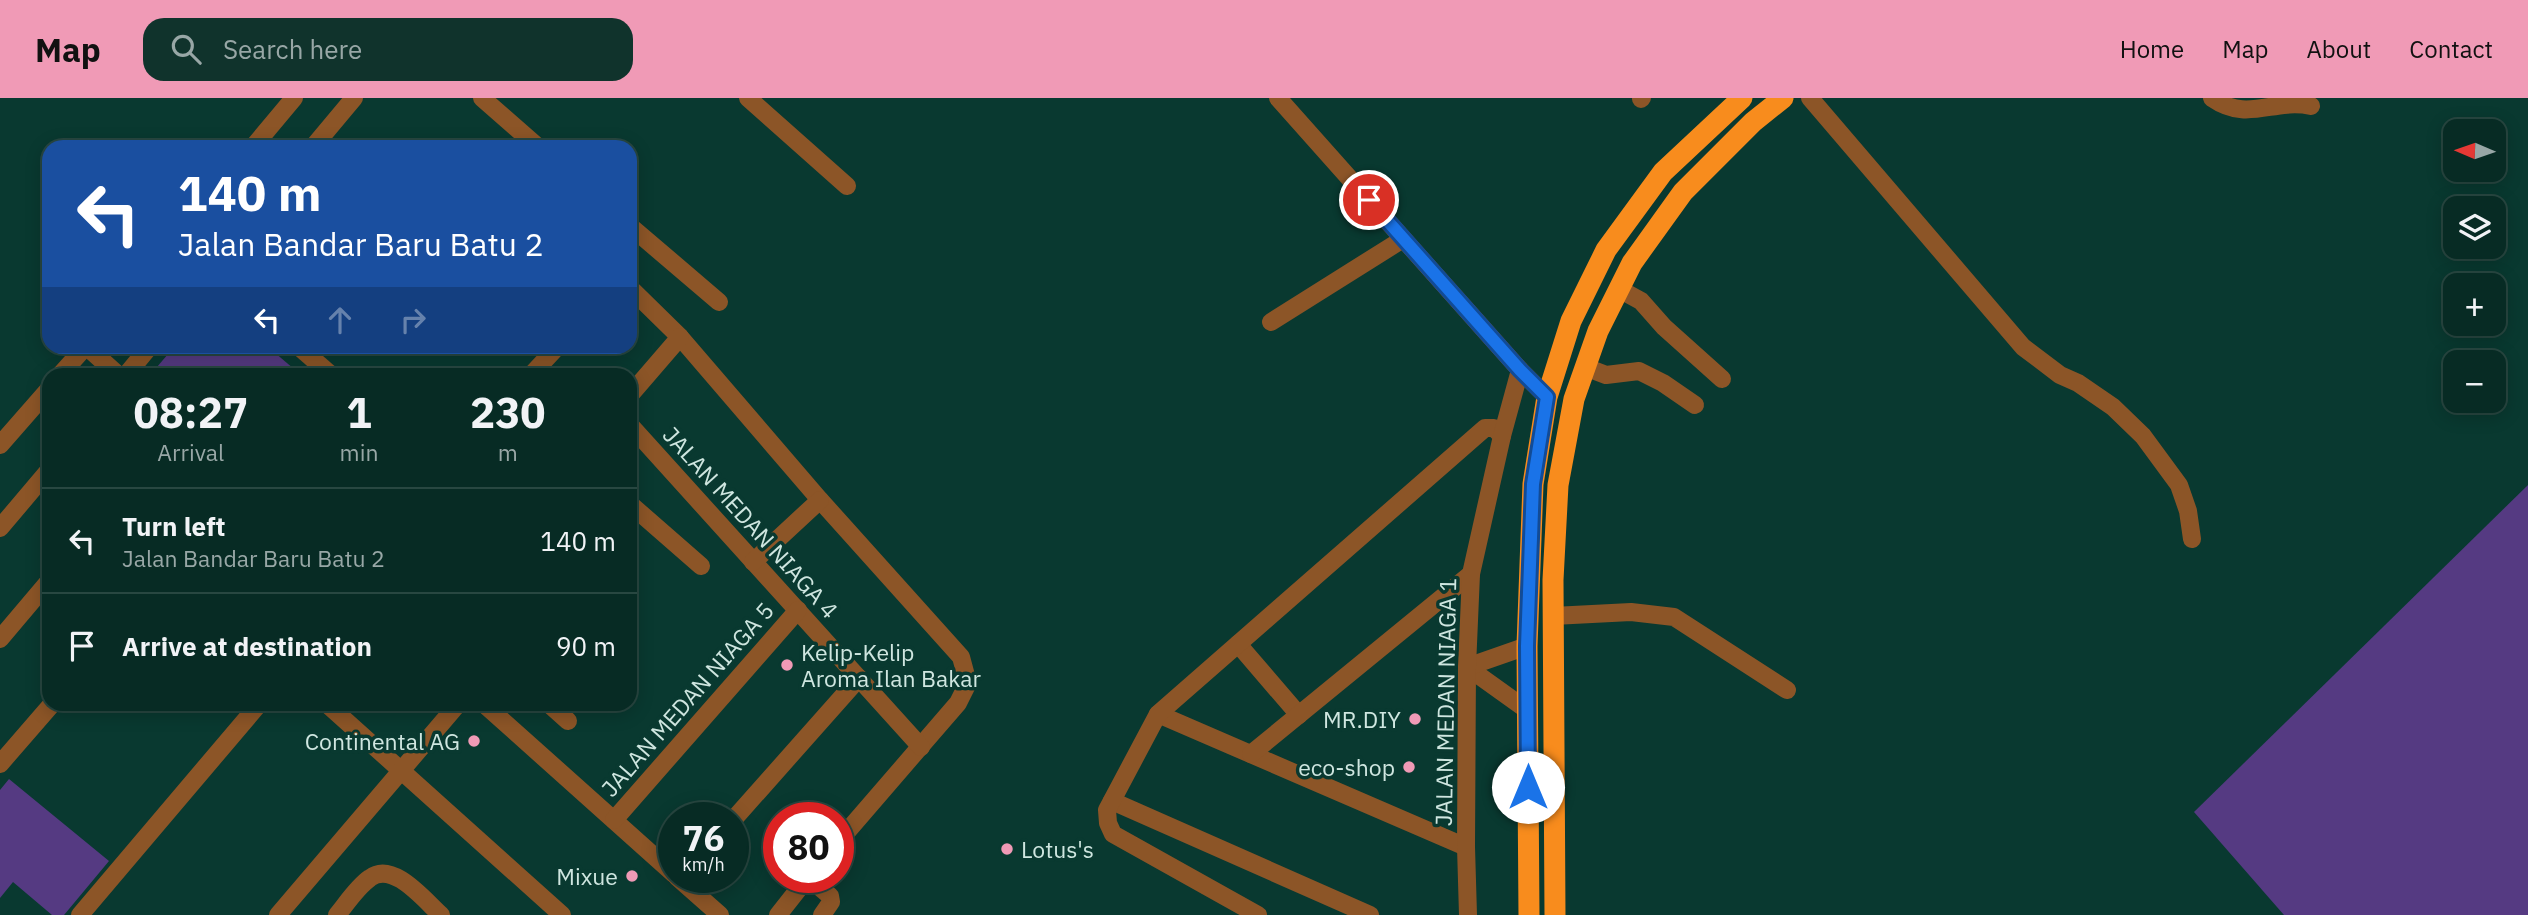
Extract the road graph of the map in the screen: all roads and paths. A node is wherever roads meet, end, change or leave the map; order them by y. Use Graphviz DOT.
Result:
graph roads {
  1 [pos="294,98"];
  2 [pos="354,98"];
  3 [pos="482,98"];
  4 [pos="748,98"];
  5 [pos="1278,98"];
  6 [pos="1742,98"];
  7 [pos="1783,98"];
  8 [pos="1810,98"];
  9 [pos="2212,98"];
  10 [pos="2311,106"];
  11 [pos="259,140"];
  12 [pos="319,140"];
  13 [pos="530,140"];
  14 [pos="847,186"];
  15 [pos="637,232"];
  16 [pos="1403,239"];
  17 [pos="1619,289"];
  18 [pos="637,295"];
  19 [pos="719,302"];
  20 [pos="1271,322"];
  21 [pos="680,337"];
  22 [pos="79,354"];
  23 [pos="95,354"];
  24 [pos="143,354"];
  25 [pos="307,354"];
  26 [pos="551,354"];
  27 [pos="1585,367"];
  28 [pos="66,368"];
  29 [pos="110,368"];
  30 [pos="132,368"];
  31 [pos="323,368"];
  32 [pos="538,368"];
  33 [pos="1520,370"];
  34 [pos="1722,379"];
  35 [pos="637,387"];
  36 [pos="42,397"];
  37 [pos="1547,397"];
  38 [pos="1695,405"];
  39 [pos="637,433"];
  40 [pos="1502,436"];
  41 [pos="0,445"];
  42 [pos="42,478"];
  43 [pos="820,500"];
  44 [pos="637,510"];
  45 [pos="0,528"];
  46 [pos="2192,539"];
  47 [pos="753,562"];
  48 [pos="701,566"];
  49 [pos="1471,574"];
  50 [pos="42,589"];
  51 [pos="797,610"];
  52 [pos="1553,616"];
  53 [pos="0,639"];
  54 [pos="1238,644"];
  55 [pos="1527,646"];
  56 [pos="1467,667"];
  57 [pos="859,678"];
  58 [pos="1787,691"];
  59 [pos="1527,710"];
  60 [pos="46,711"];
  61 [pos="253,711"];
  62 [pos="335,711"];
  63 [pos="452,711"];
  64 [pos="492,711"];
  65 [pos="557,711"];
  66 [pos="1158,714"];
  67 [pos="1299,715"];
  68 [pos="568,721"];
  69 [pos="921,747"];
  70 [pos="1251,754"];
  71 [pos="0,764"];
  72 [pos="400,769"];
  73 [pos="1112,801"];
  74 [pos="749,802"];
  75 [pos="614,820"];
  76 [pos="854,824"];
  77 [pos="1466,847"];
  78 [pos="658,859"];
  79 [pos="696,893"];
  80 [pos="795,893"];
  81 [pos="827,893"];
  82 [pos="1352,912"];
  83 [pos="80,915"];
  84 [pos="278,915"];
  85 [pos="337,915"];
  86 [pos="441,915"];
  87 [pos="562,915"];
  88 [pos="720,915"];
  89 [pos="778,915"];
  90 [pos="822,915"];
  91 [pos="1258,915"];
  92 [pos="1468,915"];
  93 [pos="1529,915"];
  94 [pos="1555,915"];
  1 -- 11 [label="street"];
  2 -- 12 [label="street"];
  3 -- 13 [label="street"];
  4 -- 14 [label="street"];
  5 -- 16 [label="street"];
  6 -- 37 [label="highway"];
  7 -- 17 [label="highway"];
  8 -- 46 [label="street"];
  9 -- 10 [label="street"];
  15 -- 19 [label="street"];
  16 -- 20 [label="street"];
  16 -- 33 [label="street"];
  17 -- 27 [label="highway"];
  17 -- 34 [label="street"];
  18 -- 21 [label="street"];
  21 -- 35 [label="street"];
  21 -- 43 [label="street"];
  22 -- 28 [label="street"];
  23 -- 29 [label="street"];
  24 -- 30 [label="street"];
  25 -- 31 [label="street"];
  26 -- 32 [label="street"];
  27 -- 38 [label="street"];
  27 -- 52 [label="highway"];
  33 -- 37 [label="street"];
  33 -- 40 [label="street, JALAN MEDAN NIAGA 1"];
  36 -- 41 [label="street"];
  37 -- 55 [label="highway"];
  39 -- 47 [label="street, JALAN MEDAN NIAGA 4"];
  40 -- 49 [label="street, JALAN MEDAN NIAGA 1"];
  40 -- 54 [label="street"];
  42 -- 45 [label="street"];
  43 -- 47 [label="street"];
  43 -- 69 [label="street"];
  44 -- 48 [label="street"];
  47 -- 51 [label="street, JALAN MEDAN NIAGA 4"];
  49 -- 56 [label="street, JALAN MEDAN NIAGA 1"];
  49 -- 67 [label="street"];
  50 -- 53 [label="street"];
  51 -- 57 [label="street, JALAN MEDAN NIAGA 4"];
  51 -- 75 [label="street, JALAN MEDAN NIAGA 5"];
  52 -- 58 [label="street"];
  52 -- 94 [label="highway"];
  54 -- 66 [label="street"];
  54 -- 67 [label="street"];
  55 -- 56 [label="street"];
  55 -- 59 [label="highway"];
  56 -- 59 [label="street"];
  56 -- 77 [label="street, JALAN MEDAN NIAGA 1"];
  57 -- 69 [label="street, JALAN MEDAN NIAGA 4"];
  57 -- 74 [label="street"];
  59 -- 93 [label="highway"];
  60 -- 71 [label="street"];
  61 -- 83 [label="street"];
  62 -- 72 [label="street"];
  63 -- 72 [label="street"];
  64 -- 75 [label="street"];
  65 -- 68 [label="street"];
  66 -- 70 [label="street"];
  66 -- 73 [label="street"];
  67 -- 70 [label="street"];
  69 -- 76 [label="street"];
  70 -- 77 [label="street"];
  72 -- 84 [label="street"];
  72 -- 87 [label="street"];
  73 -- 82 [label="street"];
  73 -- 91 [label="street"];
  75 -- 78 [label="street"];
  77 -- 92 [label="street, JALAN MEDAN NIAGA 1"];
  79 -- 88 [label="street"];
  80 -- 89 [label="street"];
  81 -- 90 [label="street"];
  85 -- 86 [label="street"];
}
